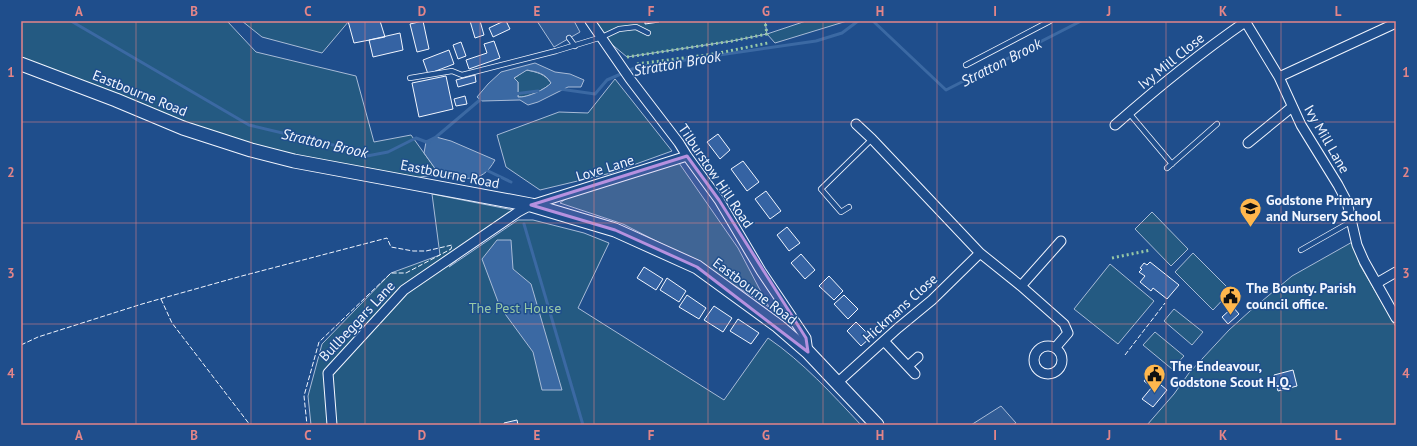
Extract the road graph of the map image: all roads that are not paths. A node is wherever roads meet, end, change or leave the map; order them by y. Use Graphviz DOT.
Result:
graph roads {
  1 [pos="590,21"];
  2 [pos="1050,21"];
  3 [pos="1245,21"];
  4 [pos="1396,23"];
  5 [pos="648,33"];
  6 [pos="602,37"];
  7 [pos="569,38"];
  8 [pos="575,46"];
  9 [pos="21,64"];
  10 [pos="966,65"];
  11 [pos="1279,77"];
  12 [pos="410,78"];
  13 [pos="1292,107"];
  14 [pos="1129,113"];
  15 [pos="856,124"];
  16 [pos="1116,124"];
  17 [pos="1217,124"];
  18 [pos="872,139"];
  19 [pos="1248,143"];
  20 [pos="687,156"];
  21 [pos="1172,164"];
  22 [pos="1167,168"];
  23 [pos="531,205"];
  24 [pos="849,207"];
  25 [pos="1352,221"];
  26 [pos="1061,241"];
  27 [pos="1301,250"];
  28 [pos="980,253"];
  29 [pos="1396,272"];
  30 [pos="1376,283"];
  31 [pos="1021,286"];
  32 [pos="1396,318"];
  33 [pos="884,341"];
  34 [pos="1055,348"];
  35 [pos="808,352"];
  36 [pos="918,358"];
  37 [pos="908,366"];
  38 [pos="915,374"];
  39 [pos="837,383"];
  40 [pos="332,425"];
  41 [pos="877,425"];
  1 -- 6 [label="street, Tilburstow Hill Road"];
  2 -- 10 [label="lane"];
  3 -- 11 [label="street, Ivy Mill Lane"];
  3 -- 14 [label="street, Ivy Mill Close"];
  4 -- 11 [label="street"];
  5 -- 6 [label="lane"];
  6 -- 8 [label="lane"];
  6 -- 20 [label="street, Tilburstow Hill Road"];
  7 -- 8 [label="lane"];
  8 -- 12 [label="lane"];
  9 -- 23 [label="main road, Eastbourne Road"];
  11 -- 13 [label="street, Ivy Mill Lane"];
  13 -- 19 [label="street"];
  13 -- 25 [label="street, Ivy Mill Lane"];
  14 -- 16 [label="street, Ivy Mill Close"];
  14 -- 21 [label="lane"];
  15 -- 18 [label="street"];
  17 -- 21 [label="lane"];
  18 -- 24 [label="lane"];
  18 -- 28 [label="street"];
  20 -- 23 [label="street, Love Lane"];
  20 -- 35 [label="street, Tilburstow Hill Road"];
  21 -- 22 [label="lane"];
  23 -- 35 [label="main road, Eastbourne Road"];
  23 -- 40 [label="street, Bullbeggars Lane"];
  25 -- 27 [label="lane"];
  25 -- 30 [label="street, Ivy Mill Lane"];
  26 -- 31 [label="street"];
  28 -- 31 [label="street"];
  28 -- 33 [label="street, Hickmans Close"];
  29 -- 30 [label="street"];
  30 -- 32 [label="street, Ivy Mill Lane"];
  31 -- 34 [label="street"];
  33 -- 37 [label="street"];
  33 -- 39 [label="street, Hickmans Close"];
  35 -- 39 [label="main road, Eastbourne Road"];
  36 -- 37 [label="street"];
  37 -- 38 [label="street"];
  39 -- 41 [label="main road, Eastbourne Road"];
}
